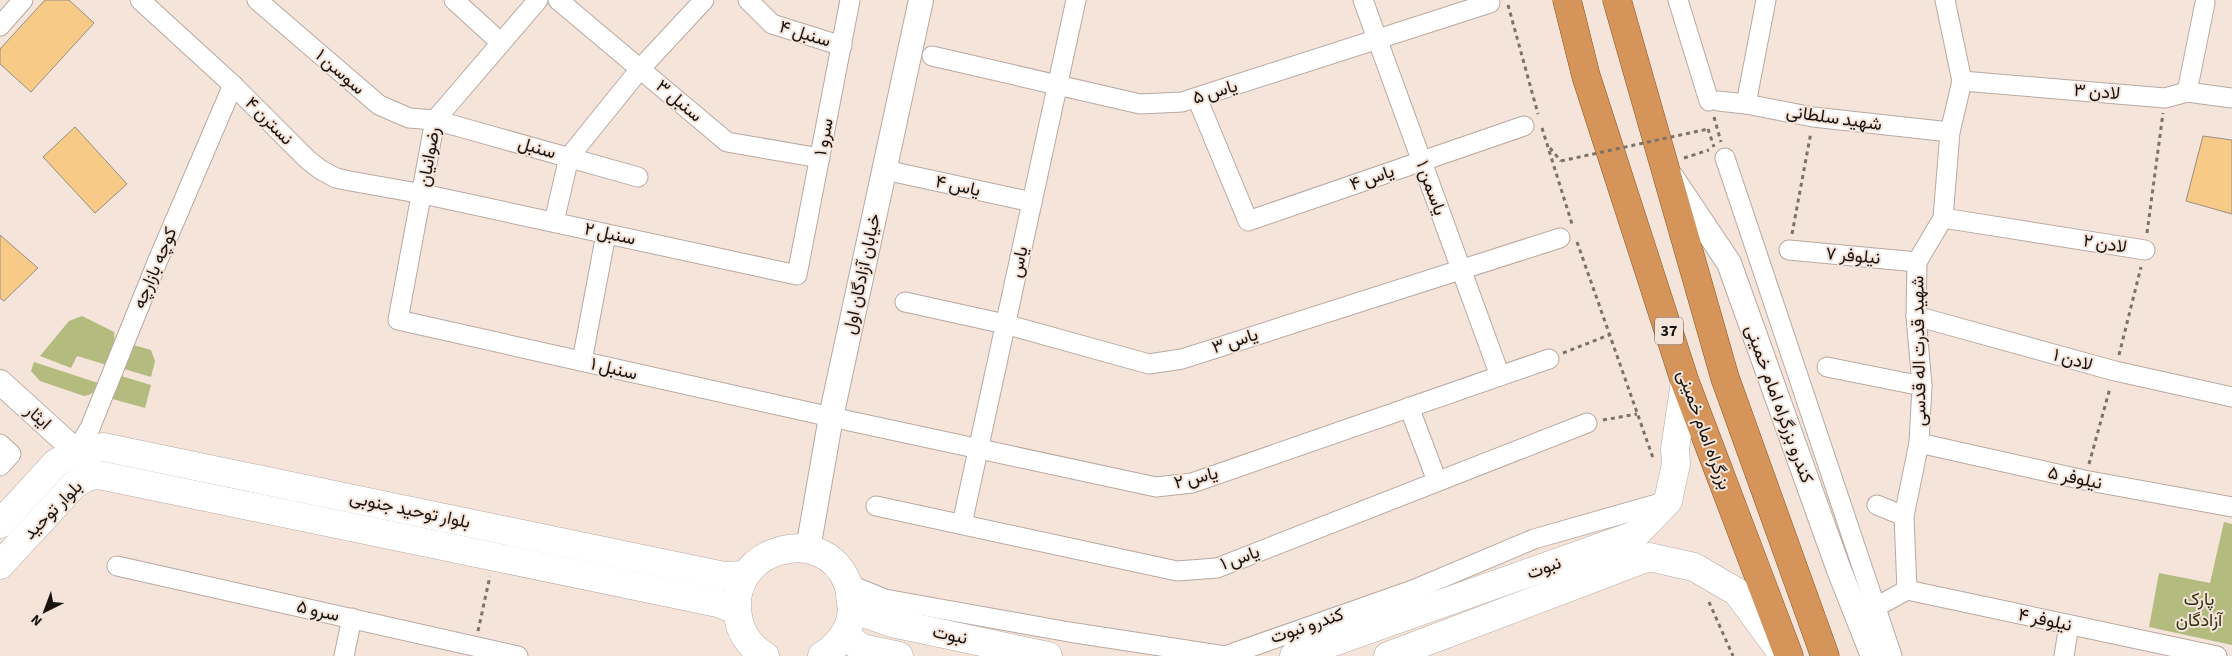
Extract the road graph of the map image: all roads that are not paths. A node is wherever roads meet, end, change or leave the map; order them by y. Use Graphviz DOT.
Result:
graph roads {
  1 [pos="23,0"];
  2 [pos="140,0"];
  3 [pos="258,0"];
  4 [pos="454,0"];
  5 [pos="538,0"];
  6 [pos="558,0"];
  7 [pos="704,0"];
  8 [pos="748,0"];
  9 [pos="850,0"];
  10 [pos="922,0"];
  11 [pos="1076,0"];
  12 [pos="1363,0"];
  13 [pos="1567,0"];
  14 [pos="1617,0"];
  15 [pos="1678,0"];
  16 [pos="1766,0"];
  17 [pos="1945,0"];
  18 [pos="1499,1"];
  19 [pos="2206,3"];
  20 [pos="0,26"];
  21 [pos="1377,40"];
  22 [pos="500,42"];
  23 [pos="842,46"];
  24 [pos="932,56"];
  25 [pos="640,69"];
  26 [pos="1962,81"];
  27 [pos="233,86"];
  28 [pos="1057,86"];
  29 [pos="2187,92"];
  30 [pos="1196,98"];
  31 [pos="2232,98"];
  32 [pos="1746,104"];
  33 [pos="435,120"];
  34 [pos="1534,122"];
  35 [pos="1950,132"];
  36 [pos="569,157"];
  37 [pos="820,158"];
  38 [pos="1725,158"];
  39 [pos="1422,161"];
  40 [pos="1663,164"];
  41 [pos="884,170"];
  42 [pos="638,177"];
  43 [pos="423,194"];
  44 [pos="1032,202"];
  45 [pos="1943,218"];
  46 [pos="554,222"];
  47 [pos="1569,233"];
  48 [pos="606,234"];
  49 [pos="1789,250"];
  50 [pos="2145,250"];
  51 [pos="1918,262"];
  52 [pos="1462,270"];
  53 [pos="797,275"];
  54 [pos="905,302"];
  55 [pos="1916,316"];
  56 [pos="398,320"];
  57 [pos="1005,324"];
  58 [pos="1550,359"];
  59 [pos="582,361"];
  60 [pos="1827,367"];
  61 [pos="1500,376"];
  62 [pos="0,382"];
  63 [pos="1685,382"];
  64 [pos="1922,386"];
  65 [pos="2232,397"];
  66 [pos="1409,407"];
  67 [pos="831,417"];
  68 [pos="1586,423"];
  69 [pos="1919,443"];
  70 [pos="0,444"];
  71 [pos="978,449"];
  72 [pos="76,451"];
  73 [pos="0,466"];
  74 [pos="86,477"];
  75 [pos="1437,481"];
  76 [pos="1668,501"];
  77 [pos="1877,505"];
  78 [pos="876,506"];
  79 [pos="2232,507"];
  80 [pos="1904,516"];
  81 [pos="0,524"];
  82 [pos="962,524"];
  83 [pos="808,549"];
  84 [pos="0,565"];
  85 [pos="118,566"];
  86 [pos="744,575"];
  87 [pos="1907,590"];
  88 [pos="850,596"];
  89 [pos="1876,606"];
  90 [pos="736,610"];
  91 [pos="352,618"];
  92 [pos="2069,625"];
  93 [pos="833,650"];
  94 [pos="474,651"];
  95 [pos="344,656"];
  96 [pos="518,656"];
  97 [pos="765,656"];
  98 [pos="899,656"];
  99 [pos="1048,656"];
  100 [pos="1294,656"];
  101 [pos="1388,656"];
  102 [pos="1784,656"];
  103 [pos="1789,656"];
  104 [pos="1825,656"];
  105 [pos="1873,656"];
  106 [pos="1892,656"];
  107 [pos="2064,656"];
  108 [pos="2217,656"];
  1 -- 20 [label="street"];
  2 -- 27 [label="street, نسترن ۴"];
  3 -- 33 [label="street, سوسن ۱"];
  4 -- 22 [label="street"];
  5 -- 22 [label="street, رضوانیان"];
  6 -- 25 [label="street, سنبل ۳"];
  7 -- 25 [label="street"];
  8 -- 23 [label="street, سنبل ۴"];
  9 -- 23 [label="street, سرو ۱"];
  10 -- 41 [label="street, خیابان آزادگان اول"];
  11 -- 28 [label="street, یاس"];
  12 -- 21 [label="street, یاسمن ۱"];
  13 -- 63 [label="highway, بزرگراه امام خمینی / 37"];
  14 -- 40 [label="highway, بزرگراه امام خمینی / 37"];
  15 -- 32 [label="street, شهید سلطانی"];
  16 -- 32 [label="street"];
  17 -- 26 [label="street, شهید قدرت اله قدسی"];
  18 -- 21 [label="street, یاس ۵"];
  19 -- 29 [label="street"];
  21 -- 30 [label="street, یاس ۵"];
  21 -- 39 [label="street, یاسمن ۱"];
  22 -- 33 [label="street, رضوانیان"];
  23 -- 37 [label="street, سرو ۱"];
  24 -- 28 [label="street, یاس ۵"];
  25 -- 36 [label="street"];
  25 -- 37 [label="street, سنبل ۳"];
  26 -- 29 [label="street, لادن ۳"];
  26 -- 35 [label="street, شهید قدرت اله قدسی"];
  27 -- 43 [label="street, نسترن ۴"];
  27 -- 72 [label="street, کوچه بازارچه"];
  28 -- 30 [label="street, یاس ۵"];
  28 -- 44 [label="street, یاس"];
  29 -- 31 [label="street, لادن ۳"];
  30 -- 39 [label="street, یاس ۴"];
  32 -- 35 [label="street, شهید سلطانی"];
  33 -- 36 [label="street, سنبل"];
  33 -- 43 [label="street, رضوانیان"];
  34 -- 39 [label="street, یاس ۴"];
  35 -- 45 [label="street, شهید قدرت اله قدسی"];
  36 -- 42 [label="street, سنبل"];
  36 -- 46 [label="street"];
  37 -- 53 [label="street, سرو ۱"];
  38 -- 89 [label="street"];
  39 -- 52 [label="street, یاسمن ۱"];
  40 -- 104 [label="highway, بزرگراه امام خمینی / 37"];
  40 -- 105 [label="street, کندرو بزرگراه امام خمینی"];
  41 -- 44 [label="street, یاس ۴"];
  41 -- 67 [label="street, خیابان آزادگان اول"];
  43 -- 46 [label="street, سنبل ۲"];
  43 -- 56 [label="street, رضوانیان"];
  44 -- 57 [label="street, یاس"];
  45 -- 50 [label="street, لادن ۲"];
  45 -- 51 [label="street, شهید قدرت اله قدسی"];
  46 -- 48 [label="street, سنبل ۲"];
  47 -- 52 [label="street, یاس ۳"];
  48 -- 53 [label="street, سنبل ۲"];
  48 -- 59 [label="street"];
  49 -- 51 [label="street, نیلوفر ۷"];
  51 -- 55 [label="street, شهید قدرت اله قدسی"];
  52 -- 57 [label="street, یاس ۳"];
  52 -- 61 [label="street, یاسمن ۱"];
  54 -- 57 [label="street, یاس ۳"];
  55 -- 64 [label="street, شهید قدرت اله قدسی"];
  55 -- 65 [label="street, لادن ۱"];
  56 -- 59 [label="street, سنبل ۱"];
  57 -- 71 [label="street, یاس"];
  58 -- 61 [label="street, یاس ۲"];
  59 -- 67 [label="street, سنبل ۱"];
  60 -- 64 [label="street"];
  61 -- 66 [label="street, یاس ۲"];
  62 -- 72 [label="street, ایثار"];
  63 -- 76 [label="main road"];
  63 -- 103 [label="highway, بزرگراه امام خمینی / 37"];
  64 -- 69 [label="street, شهید قدرت اله قدسی"];
  66 -- 71 [label="street, یاس ۲"];
  66 -- 75 [label="street"];
  67 -- 71 [label="street, یاس ۲"];
  67 -- 83 [label="street, خیابان آزادگان اول"];
  68 -- 75 [label="street, یاس ۱"];
  69 -- 79 [label="street, نیلوفر ۵"];
  69 -- 80 [label="street, شهید قدرت اله قدسی"];
  70 -- 73 [label="street"];
  71 -- 82 [label="street, یاس"];
  72 -- 74 [label="main road"];
  72 -- 81 [label="main road, بلوار توحید"];
  72 -- 86 [label="main road, بلوار توحید جنوبی"];
  74 -- 84 [label="main road, بلوار توحید"];
  74 -- 90 [label="main road, بلوار توحید جنوبی"];
  75 -- 82 [label="street, یاس ۱"];
  76 -- 88 [label="street, کندرو نبوت"];
  76 -- 100 [label="main road, نبوت"];
  77 -- 80 [label="street"];
  78 -- 82 [label="street, یاس ۱"];
  80 -- 87 [label="street, شهید قدرت اله قدسی"];
  83 -- 86 [label="main road"];
  83 -- 88 [label="main road"];
  85 -- 91 [label="street, سرو ۵"];
  86 -- 90 [label="main road"];
  87 -- 89 [label="street"];
  87 -- 92 [label="street, نیلوفر ۴"];
  88 -- 93 [label="main road"];
  88 -- 99 [label="main road, نبوت"];
  89 -- 106 [label="street"];
  90 -- 97 [label="main road"];
  91 -- 94 [label="street, سرو ۵"];
  91 -- 95 [label="street"];
  92 -- 107 [label="street"];
  92 -- 108 [label="street, نیلوفر ۴"];
  93 -- 98 [label="main road"];
  94 -- 96 [label="street, سرو ۵"];
  101 -- 102 [label="main road, نبوت"];
}
